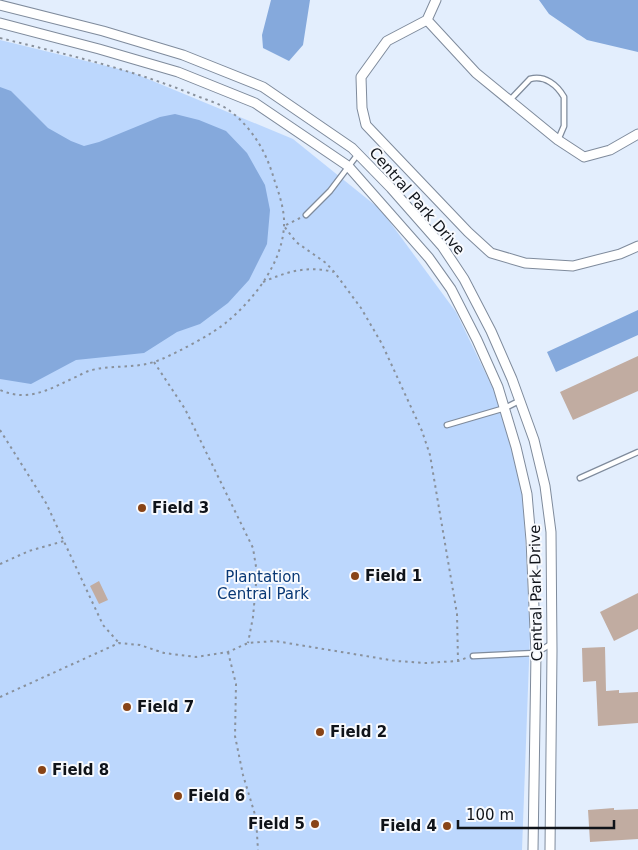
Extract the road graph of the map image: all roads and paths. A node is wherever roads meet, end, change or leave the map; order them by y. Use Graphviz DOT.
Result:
graph roads {
  1 [pos="436,0"];
  2 [pos="0,5"];
  3 [pos="427,20"];
  4 [pos="0,23"];
  5 [pos="0,38"];
  6 [pos="510,100"];
  7 [pos="638,134"];
  8 [pos="558,140"];
  9 [pos="358,154"];
  10 [pos="348,166"];
  11 [pos="306,215"];
  12 [pos="284,226"];
  13 [pos="638,246"];
  14 [pos="335,273"];
  15 [pos="262,282"];
  16 [pos="154,362"];
  17 [pos="0,390"];
  18 [pos="520,401"];
  19 [pos="505,408"];
  20 [pos="447,425"];
  21 [pos="0,430"];
  22 [pos="638,452"];
  23 [pos="580,478"];
  24 [pos="64,541"];
  25 [pos="0,564"];
  26 [pos="119,643"];
  27 [pos="248,643"];
  28 [pos="552,644"];
  29 [pos="228,652"];
  30 [pos="536,653"];
  31 [pos="472,656"];
  32 [pos="458,661"];
  33 [pos="0,696"];
  34 [pos="258,850"];
  35 [pos="533,850"];
  36 [pos="550,850"];
  1 -- 3 [label="street"];
  2 -- 9 [label="street, Central Park Drive"];
  3 -- 6 [label="street"];
  3 -- 13 [label="street"];
  4 -- 10 [label="street, Central Park Drive"];
  5 -- 12 [label="path"];
  6 -- 8 [label="street"];
  6 -- 8 [label="lane"];
  7 -- 8 [label="street"];
  9 -- 10 [label="lane"];
  9 -- 18 [label="street, Central Park Drive"];
  10 -- 11 [label="lane"];
  10 -- 19 [label="street, Central Park Drive"];
  11 -- 12 [label="path"];
  12 -- 14 [label="path"];
  12 -- 15 [label="path"];
  14 -- 15 [label="path"];
  14 -- 32 [label="path"];
  15 -- 16 [label="path"];
  16 -- 17 [label="path"];
  16 -- 27 [label="path"];
  18 -- 19 [label="lane"];
  18 -- 28 [label="street, Central Park Drive"];
  19 -- 20 [label="lane"];
  19 -- 30 [label="street, Central Park Drive"];
  21 -- 24 [label="path"];
  22 -- 23 [label="lane"];
  24 -- 25 [label="path"];
  24 -- 26 [label="path"];
  26 -- 29 [label="path"];
  26 -- 33 [label="path"];
  27 -- 29 [label="path"];
  27 -- 32 [label="path"];
  28 -- 30 [label="lane"];
  28 -- 36 [label="street, Central Park Drive"];
  29 -- 34 [label="path"];
  30 -- 31 [label="lane"];
  30 -- 35 [label="street, Central Park Drive"];
  31 -- 32 [label="path"];
}
